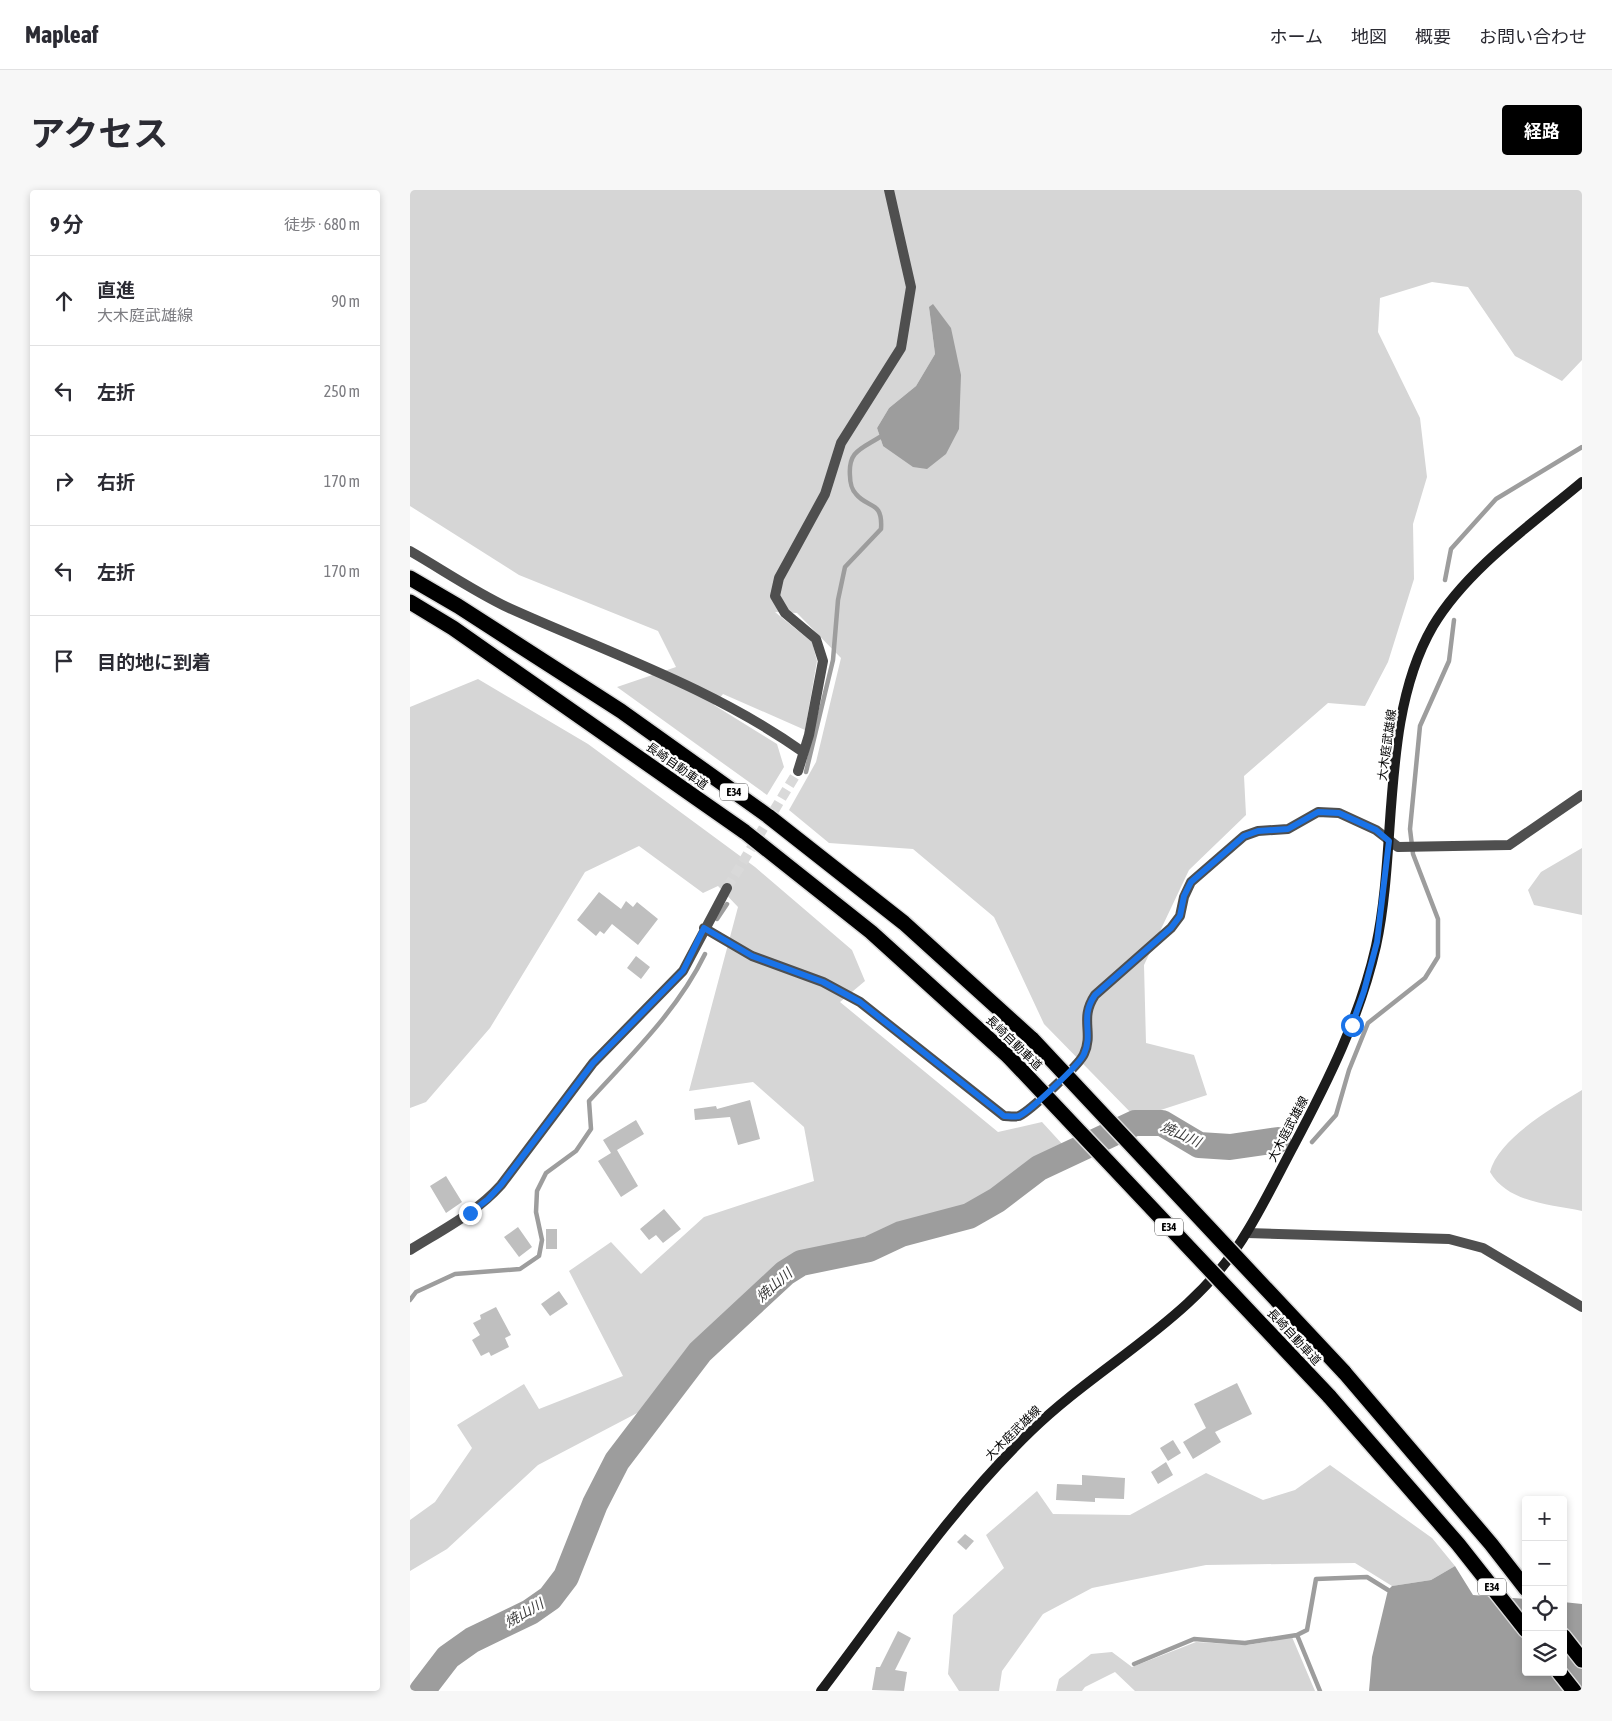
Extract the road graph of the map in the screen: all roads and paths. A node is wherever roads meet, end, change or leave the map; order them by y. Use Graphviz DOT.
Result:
graph roads {
  1 [pos="889,190"];
  2 [pos="1582,482"];
  3 [pos="410,551"];
  4 [pos="410,578"];
  5 [pos="410,602"];
  6 [pos="802,752"];
  7 [pos="798,771"];
  8 [pos="1582,795"];
  9 [pos="1389,841"];
  10 [pos="727,888"];
  11 [pos="704,928"];
  12 [pos="1247,1233"];
  13 [pos="410,1250"];
  14 [pos="1582,1307"];
  15 [pos="1524,1586"];
  16 [pos="1522,1625"];
  17 [pos="1567,1641"];
  18 [pos="1582,1660"];
  19 [pos="1562,1676"];
  20 [pos="821,1691"];
  21 [pos="1574,1691"];
  1 -- 6 [label="street"];
  2 -- 9 [label="main road, 大木庭武雄線"];
  3 -- 6 [label="street"];
  4 -- 15 [label="highway, 長崎自動車道 / E34, bridge"];
  5 -- 16 [label="highway, 長崎自動車道 / E34, bridge"];
  6 -- 7 [label="street"];
  8 -- 9 [label="street"];
  9 -- 11 [label="street"];
  9 -- 12 [label="main road, 大木庭武雄線"];
  10 -- 11 [label="street"];
  11 -- 13 [label="street"];
  12 -- 14 [label="street"];
  12 -- 20 [label="main road, 大木庭武雄線"];
  17 -- 18 [label="highway"];
  19 -- 21 [label="highway"];
}
